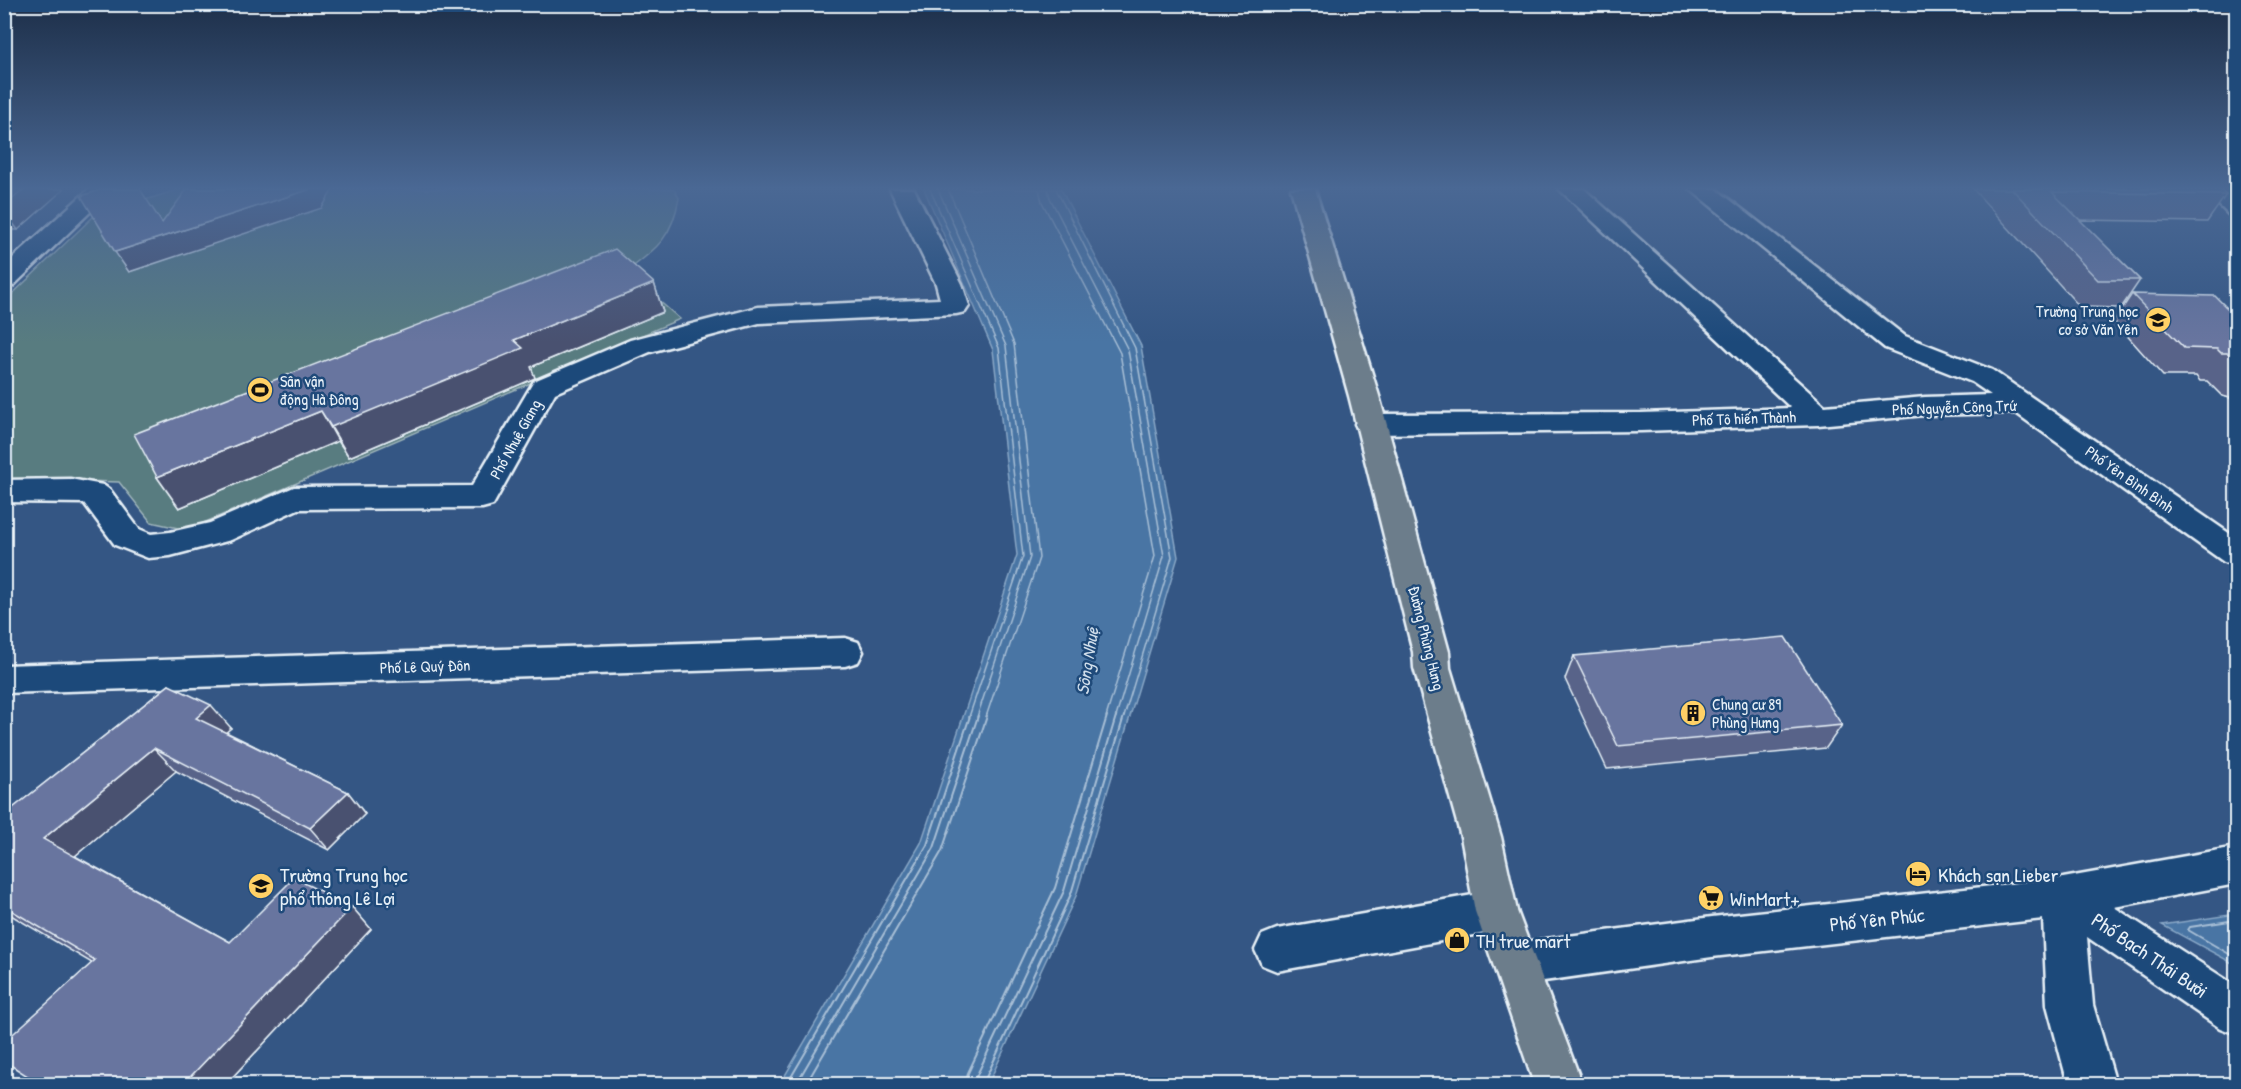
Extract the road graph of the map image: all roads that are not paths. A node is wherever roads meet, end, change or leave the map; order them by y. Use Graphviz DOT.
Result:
graph roads {
  1 [pos="51,240"];
  2 [pos="927,240"];
  3 [pos="1317,240"];
  4 [pos="1626,240"];
  5 [pos="1765,240"];
  6 [pos="4,280"];
  7 [pos="2023,404"];
  8 [pos="1818,416"];
  9 [pos="1370,424"];
  10 [pos="4,491"];
  11 [pos="2236,554"];
  12 [pos="845,652"];
  13 [pos="4,679"];
  14 [pos="2236,866"];
  15 [pos="2063,897"];
  16 [pos="1496,911"];
  17 [pos="1277,950"];
  18 [pos="1516,964"];
  19 [pos="2236,1012"];
  20 [pos="1558,1084"];
  21 [pos="2092,1084"];
  1 -- 6 [label="street"];
  2 -- 10 [label="street, Phố Nhuệ Giang"];
  3 -- 9 [label="main road, Đường Phùng Hưng"];
  4 -- 8 [label="street, Phố Tô hiến Thành"];
  5 -- 7 [label="street, Phố Nguyễn Công Trứ"];
  7 -- 8 [label="street, Phố Nguyễn Công Trứ"];
  7 -- 11 [label="street, Phố Yên Bình Bình"];
  8 -- 9 [label="street, Phố Tô hiến Thành"];
  9 -- 16 [label="main road, Đường Phùng Hưng"];
  12 -- 13 [label="street, Phố Lê Quý Đôn"];
  14 -- 15 [label="street, Phố Yên Phúc"];
  15 -- 18 [label="street, Phố Yên Phúc"];
  15 -- 19 [label="street, Phố Bạch Thái Bưởi"];
  15 -- 21 [label="street"];
  16 -- 17 [label="street"];
  16 -- 18 [label="main road, Đường Phùng Hưng"];
  18 -- 20 [label="main road, Đường Phùng Hưng"];
}
